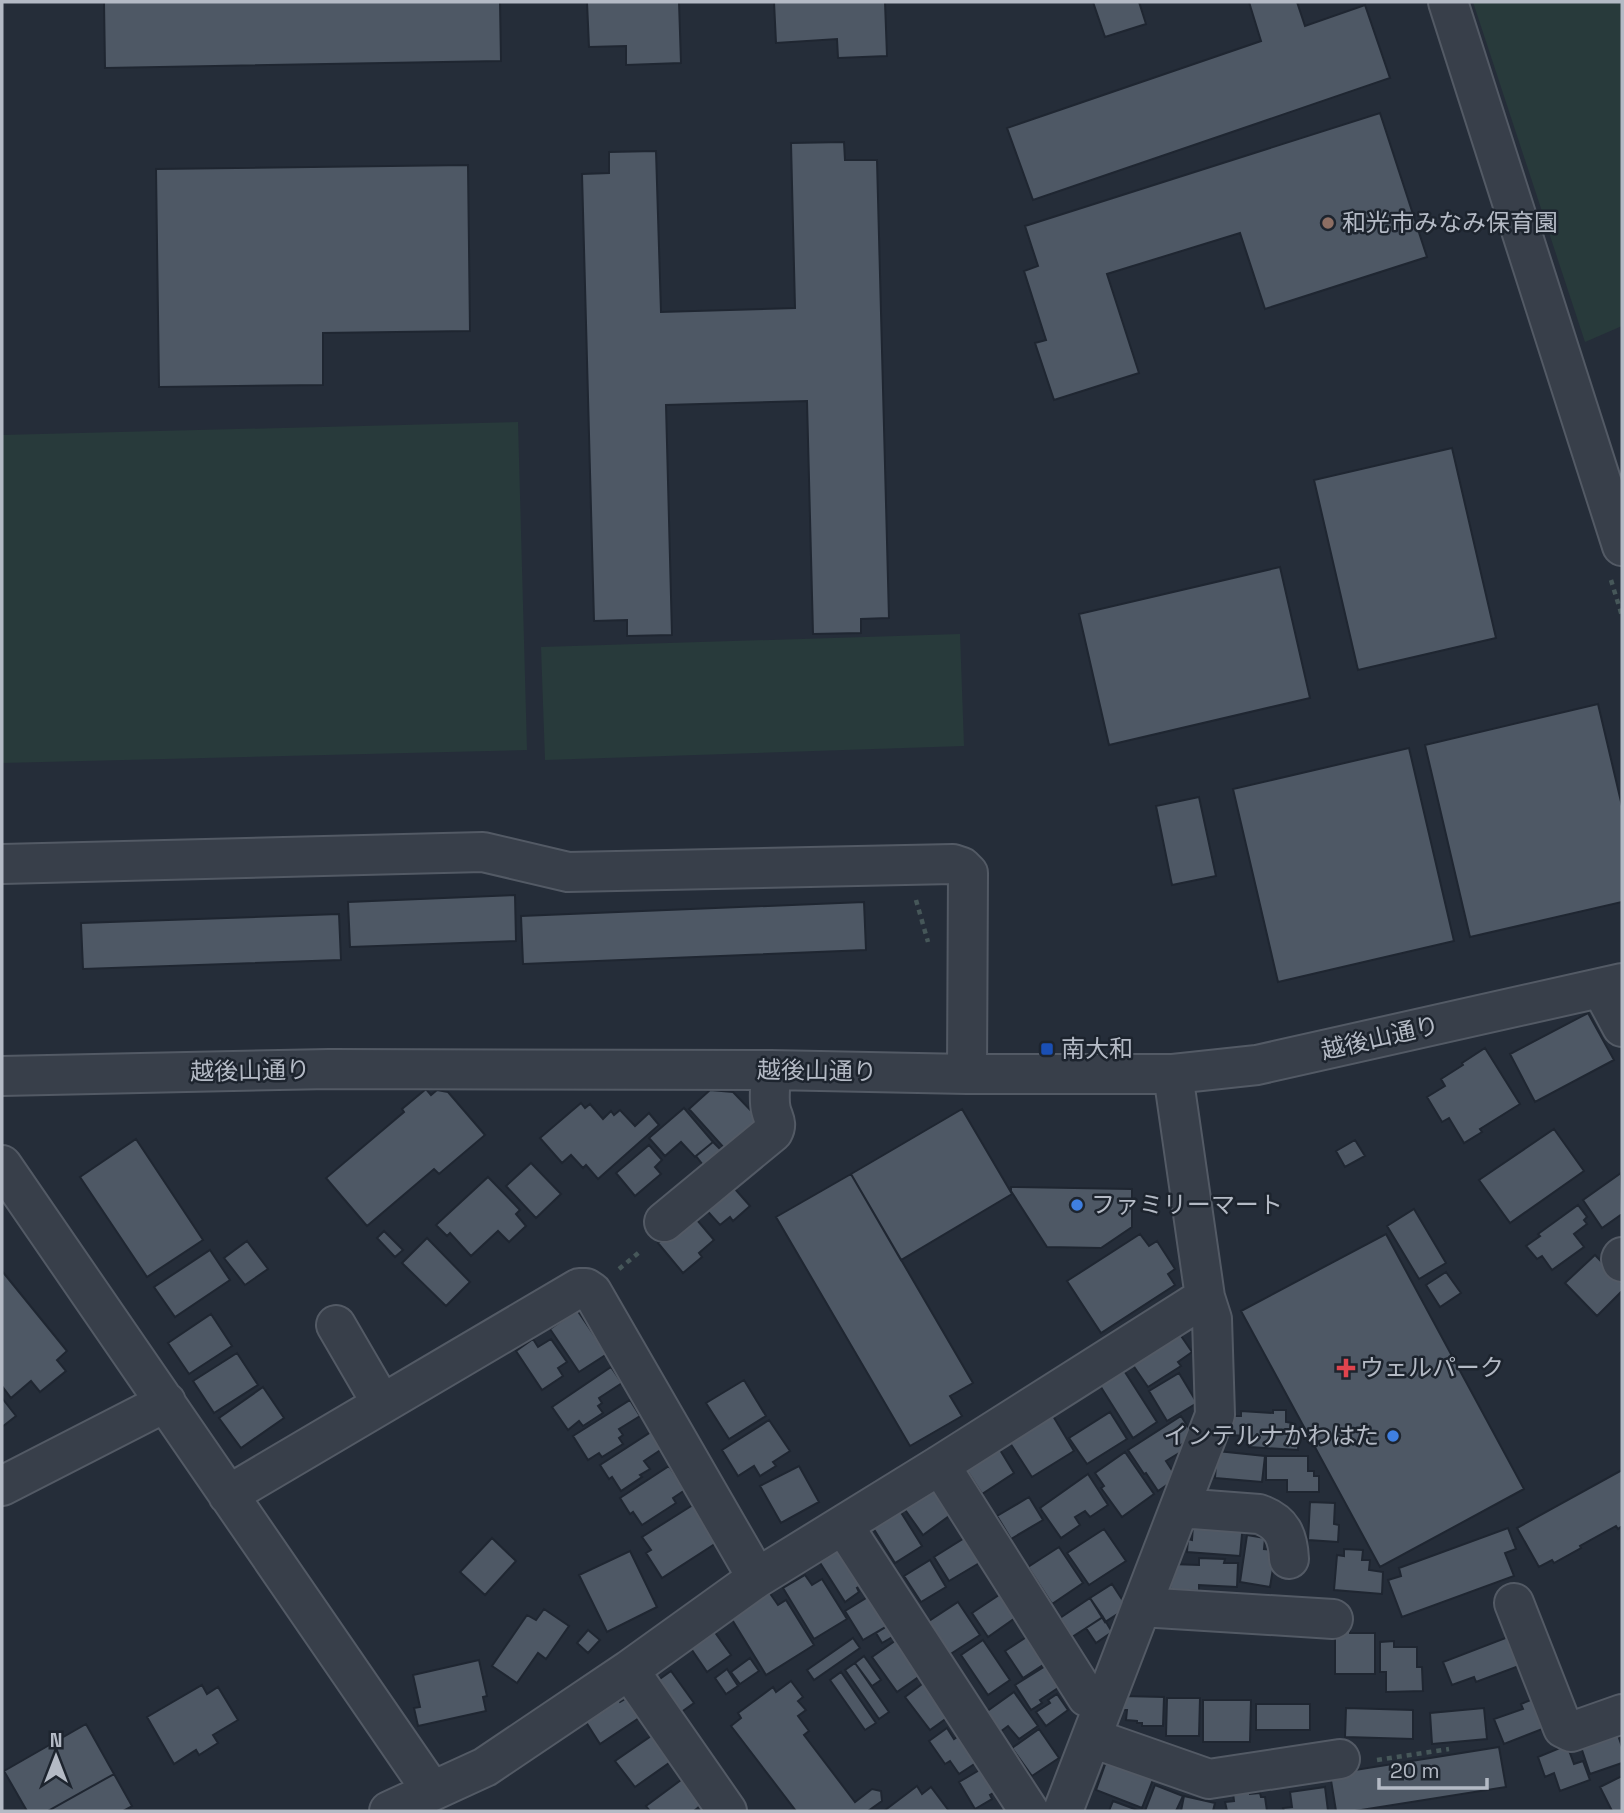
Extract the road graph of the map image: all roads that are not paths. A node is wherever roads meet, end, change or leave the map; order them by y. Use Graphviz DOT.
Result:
graph roads {
  1 [pos="1448,2"];
  2 [pos="1622,546"];
  3 [pos="2,864"];
  4 [pos="1611,985"];
  5 [pos="1622,1027"];
  6 [pos="771,1070"];
  7 [pos="967,1074"];
  8 [pos="1173,1074"];
  9 [pos="2,1076"];
  10 [pos="2,1165"];
  11 [pos="664,1222"];
  12 [pos="1622,1256"];
  13 [pos="1622,1262"];
  14 [pos="1205,1297"];
  15 [pos="336,1325"];
  16 [pos="166,1402"];
  17 [pos="382,1404"];
  18 [pos="940,1465"];
  19 [pos="2,1486"];
  20 [pos="228,1495"];
  21 [pos="1180,1508"];
  22 [pos="843,1525"];
  23 [pos="1289,1559"];
  24 [pos="757,1578"];
  25 [pos="1514,1603"];
  26 [pos="1141,1607"];
  27 [pos="1333,1619"];
  28 [pos="629,1670"];
  29 [pos="1622,1714"];
  30 [pos="1098,1721"];
  31 [pos="1340,1759"];
  32 [pos="432,1791"];
  33 [pos="389,1811"];
  34 [pos="727,1811"];
  35 [pos="1028,1811"];
  36 [pos="1063,1811"];
  1 -- 2 [label="street"];
  3 -- 7 [label="street"];
  4 -- 5 [label="street"];
  4 -- 8 [label="street, 越後山通り"];
  6 -- 7 [label="street, 越後山通り"];
  6 -- 9 [label="street, 越後山通り"];
  6 -- 11 [label="street"];
  7 -- 8 [label="street, 越後山通り"];
  8 -- 14 [label="street"];
  10 -- 16 [label="street"];
  12 -- 13 [label="street"];
  14 -- 18 [label="street"];
  14 -- 21 [label="street"];
  15 -- 17 [label="street"];
  16 -- 19 [label="street"];
  16 -- 20 [label="street"];
  17 -- 20 [label="street"];
  17 -- 24 [label="street"];
  18 -- 22 [label="street"];
  18 -- 30 [label="street"];
  20 -- 32 [label="street"];
  21 -- 23 [label="street"];
  21 -- 26 [label="street"];
  22 -- 24 [label="street"];
  22 -- 35 [label="street"];
  24 -- 28 [label="street"];
  25 -- 29 [label="street"];
  26 -- 27 [label="street"];
  26 -- 30 [label="street"];
  28 -- 32 [label="street"];
  28 -- 34 [label="street"];
  30 -- 31 [label="street"];
  30 -- 36 [label="street"];
  32 -- 33 [label="street"];
}
